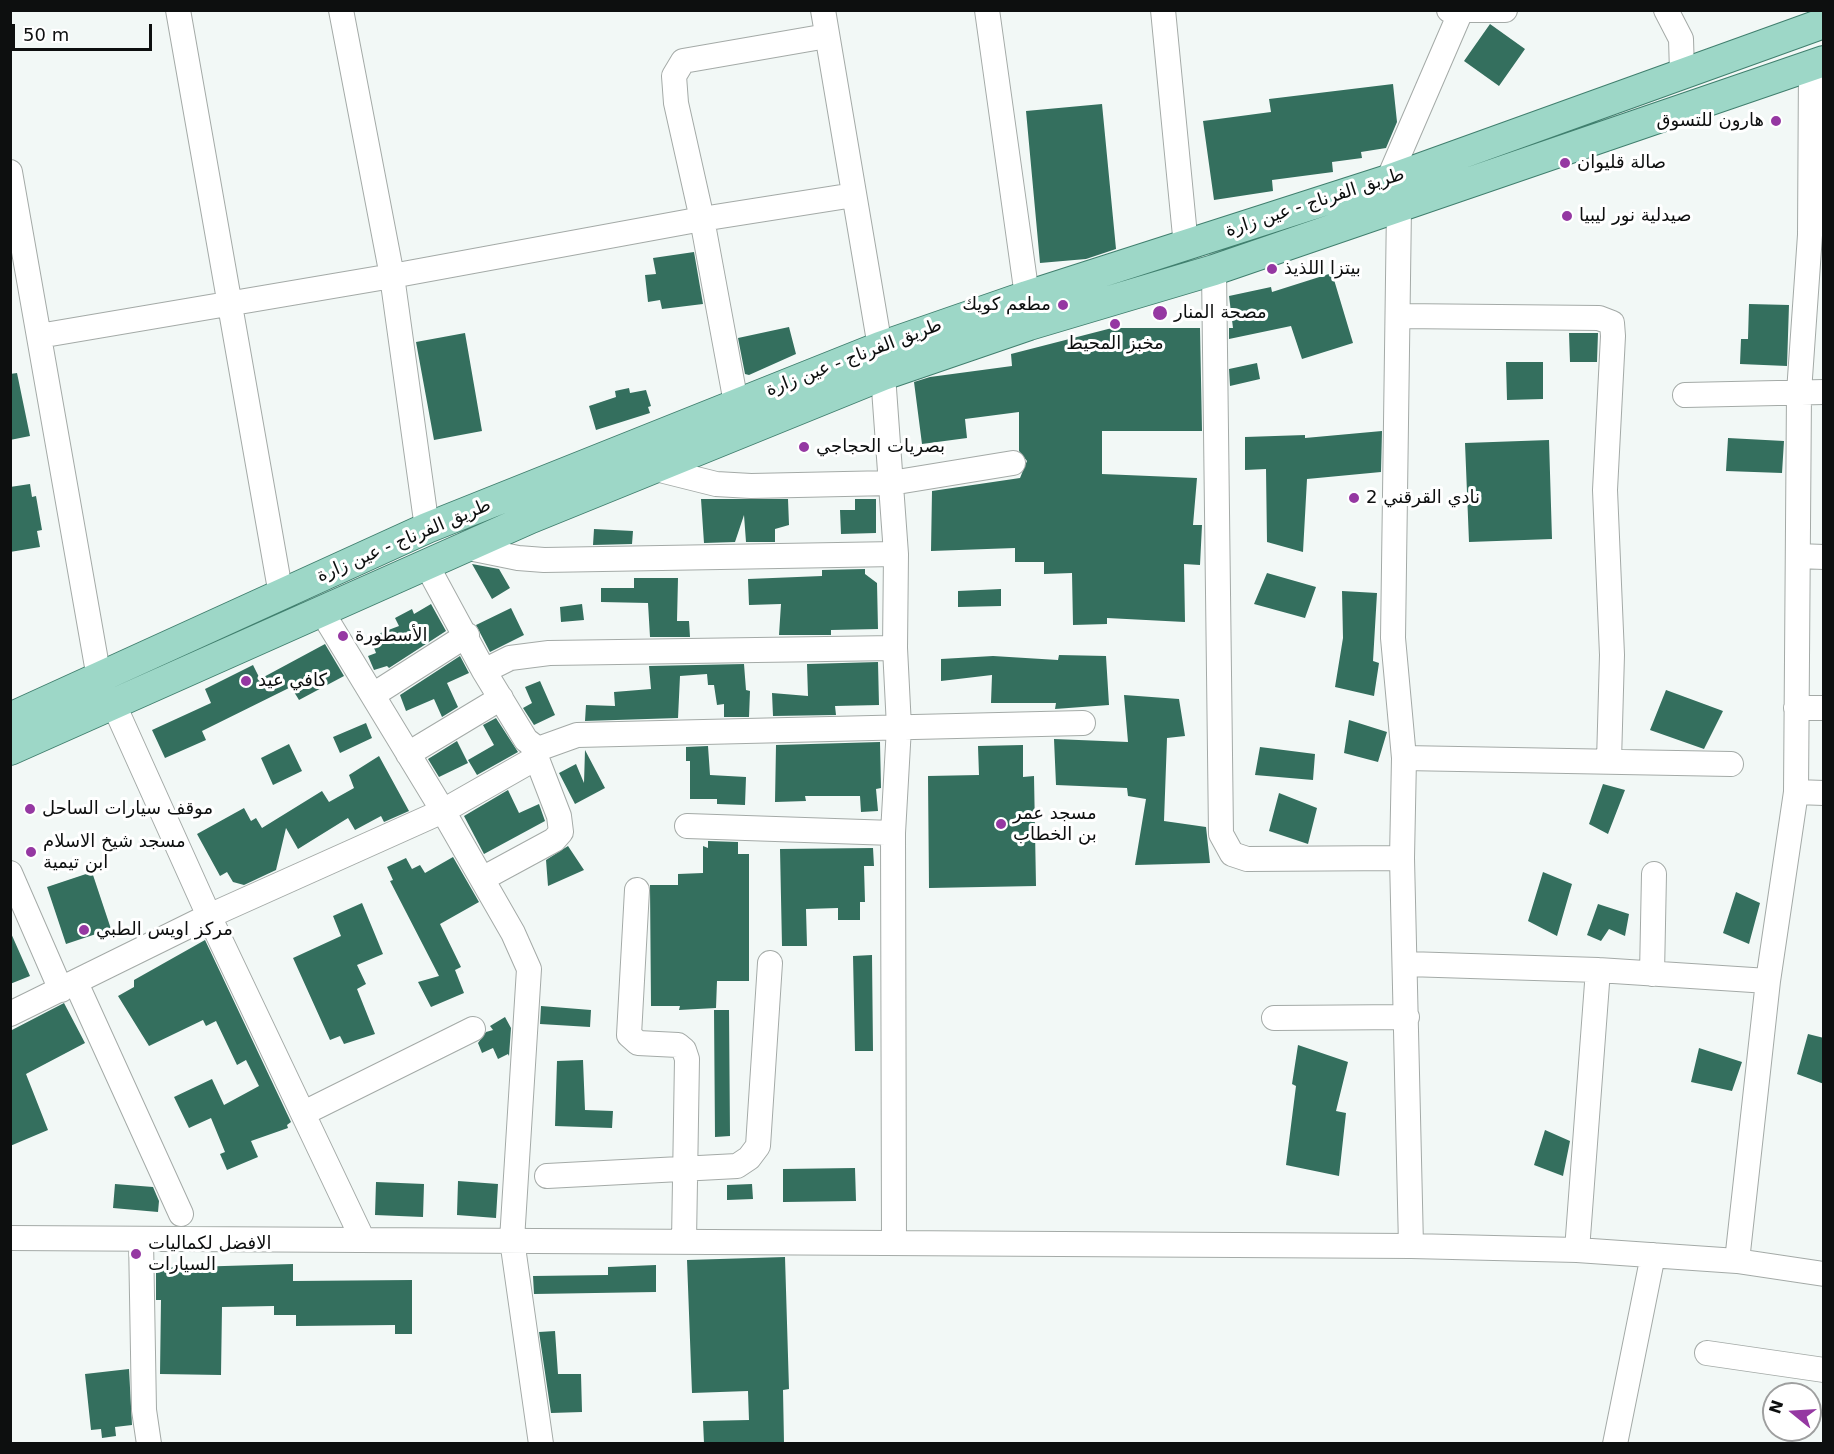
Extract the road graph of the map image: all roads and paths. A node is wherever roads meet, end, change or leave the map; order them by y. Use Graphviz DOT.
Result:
graph roads {
  1 [pos="178,10"];
  2 [pos="341,10"];
  3 [pos="823,10"];
  4 [pos="987,10"];
  5 [pos="1163,10"];
  6 [pos="1449,10"];
  7 [pos="1505,10"];
  8 [pos="1666,10"];
  9 [pos="1461,11"];
  10 [pos="1824,23"];
  11 [pos="827,36"];
  12 [pos="1817,63"];
  13 [pos="1682,72"];
  14 [pos="1388,180"];
  15 [pos="11,181"];
  16 [pos="854,195"];
  17 [pos="1400,207"];
  18 [pos="702,219"];
  19 [pos="1816,235"];
  20 [pos="1186,246"];
  21 [pos="1214,270"];
  22 [pos="392,276"];
  23 [pos="1027,296"];
  24 [pos="230,305"];
  25 [pos="1399,316"];
  26 [pos="39,336"];
  27 [pos="881,361"];
  28 [pos="1799,392"];
  29 [pos="1824,392"];
  30 [pos="1685,395"];
  31 [pos="736,403"];
  32 [pos="1013,463"];
  33 [pos="652,468"];
  34 [pos="891,483"];
  35 [pos="427,528"];
  36 [pos="464,547"];
  37 [pos="896,554"];
  38 [pos="1798,556"];
  39 [pos="1824,557"];
  40 [pos="426,564"];
  41 [pos="281,595"];
  42 [pos="322,612"];
  43 [pos="467,635"];
  44 [pos="895,648"];
  45 [pos="484,671"];
  46 [pos="99,678"];
  47 [pos="373,695"];
  48 [pos="501,698"];
  49 [pos="114,705"];
  50 [pos="1796,708"];
  51 [pos="1824,708"];
  52 [pos="10,718"];
  53 [pos="1083,723"];
  54 [pos="899,727"];
  55 [pos="10,750"];
  56 [pos="534,752"];
  57 [pos="408,754"];
  58 [pos="1404,758"];
  59 [pos="1609,761"];
  60 [pos="1731,764"];
  61 [pos="1796,792"];
  62 [pos="1824,793"];
  63 [pos="443,811"];
  64 [pos="687,826"];
  65 [pos="893,833"];
  66 [pos="1402,858"];
  67 [pos="10,873"];
  68 [pos="1654,874"];
  69 [pos="482,879"];
  70 [pos="637,890"];
  71 [pos="209,916"];
  72 [pos="770,963"];
  73 [pos="1407,964"];
  74 [pos="1598,970"];
  75 [pos="1652,974"];
  76 [pos="1768,981"];
  77 [pos="68,987"];
  78 [pos="10,1014"];
  79 [pos="1407,1017"];
  80 [pos="1274,1018"];
  81 [pos="473,1029"];
  82 [pos="304,1113"];
  83 [pos="686,1170"];
  84 [pos="547,1176"];
  85 [pos="181,1214"];
  86 [pos="10,1238"];
  87 [pos="141,1239"];
  88 [pos="512,1239"];
  89 [pos="363,1240"];
  90 [pos="684,1241"];
  91 [pos="894,1242"];
  92 [pos="1411,1246"];
  93 [pos="1576,1250"];
  94 [pos="1653,1255"];
  95 [pos="1737,1261"];
  96 [pos="1824,1274"];
  97 [pos="1707,1353"];
  98 [pos="1824,1370"];
  99 [pos="149,1443"];
  100 [pos="541,1443"];
  101 [pos="1615,1443"];
  1 -- 24 [label="street"];
  2 -- 22 [label="street"];
  3 -- 11 [label="street"];
  4 -- 23 [label="street"];
  5 -- 20 [label="street"];
  6 -- 9 [label="street"];
  7 -- 9 [label="street"];
  8 -- 13 [label="street"];
  9 -- 14 [label="street"];
  10 -- 13 [label="main road, طريق الفرناج - عين زارة"];
  11 -- 16 [label="street"];
  11 -- 18 [label="street"];
  12 -- 17 [label="main road, طريق الفرناج - عين زارة"];
  12 -- 19 [label="street"];
  13 -- 14 [label="main road, طريق الفرناج - عين زارة"];
  14 -- 20 [label="main road, طريق الفرناج - عين زارة"];
  15 -- 26 [label="street"];
  16 -- 18 [label="street"];
  16 -- 27 [label="street"];
  17 -- 21 [label="main road, طريق الفرناج - عين زارة"];
  17 -- 25 [label="street"];
  18 -- 22 [label="street"];
  18 -- 31 [label="street"];
  19 -- 28 [label="street"];
  20 -- 23 [label="main road, طريق الفرناج - عين زارة"];
  21 -- 27 [label="main road, طريق الفرناج - عين زارة"];
  21 -- 66 [label="street"];
  22 -- 24 [label="street"];
  22 -- 35 [label="street"];
  23 -- 27 [label="main road, طريق الفرناج - عين زارة"];
  24 -- 26 [label="street"];
  24 -- 41 [label="street"];
  25 -- 58 [label="street"];
  25 -- 59 [label="street"];
  26 -- 46 [label="street"];
  27 -- 31 [label="main road, طريق الفرناج - عين زارة"];
  27 -- 33 [label="main road, طريق الفرناج - عين زارة"];
  27 -- 34 [label="street"];
  28 -- 29 [label="street"];
  28 -- 30 [label="street"];
  28 -- 38 [label="street"];
  31 -- 35 [label="main road, طريق الفرناج - عين زارة"];
  32 -- 34 [label="street"];
  33 -- 34 [label="street"];
  33 -- 36 [label="main road, طريق الفرناج - عين زارة"];
  34 -- 37 [label="street"];
  35 -- 41 [label="main road, طريق الفرناج - عين زارة"];
  36 -- 37 [label="street"];
  36 -- 40 [label="main road, طريق الفرناج - عين زارة"];
  37 -- 44 [label="street"];
  38 -- 39 [label="street"];
  38 -- 50 [label="street"];
  40 -- 42 [label="main road, طريق الفرناج - عين زارة"];
  40 -- 43 [label="street"];
  41 -- 46 [label="main road, طريق الفرناج - عين زارة"];
  42 -- 47 [label="street"];
  42 -- 49 [label="main road, طريق الفرناج - عين زارة"];
  43 -- 45 [label="street"];
  43 -- 47 [label="street"];
  44 -- 45 [label="street"];
  44 -- 54 [label="street"];
  45 -- 48 [label="street"];
  46 -- 52 [label="main road, طريق الفرناج - عين زارة"];
  47 -- 57 [label="street"];
  48 -- 56 [label="street"];
  48 -- 57 [label="street"];
  49 -- 55 [label="main road, طريق الفرناج - عين زارة"];
  49 -- 71 [label="street"];
  50 -- 51 [label="street"];
  50 -- 61 [label="street"];
  53 -- 54 [label="street"];
  54 -- 56 [label="street"];
  54 -- 65 [label="street"];
  56 -- 63 [label="street"];
  56 -- 69 [label="street"];
  57 -- 63 [label="street"];
  58 -- 59 [label="street"];
  58 -- 66 [label="street"];
  59 -- 60 [label="street"];
  61 -- 62 [label="street"];
  61 -- 76 [label="street"];
  63 -- 69 [label="street"];
  63 -- 71 [label="street"];
  64 -- 65 [label="street"];
  65 -- 91 [label="street"];
  66 -- 73 [label="street"];
  67 -- 77 [label="street"];
  68 -- 75 [label="street"];
  69 -- 88 [label="street"];
  70 -- 83 [label="street"];
  71 -- 77 [label="street"];
  71 -- 82 [label="street"];
  72 -- 83 [label="street"];
  73 -- 74 [label="street"];
  73 -- 79 [label="street"];
  74 -- 75 [label="street"];
  74 -- 93 [label="street"];
  75 -- 76 [label="street"];
  76 -- 95 [label="street"];
  77 -- 78 [label="street"];
  77 -- 85 [label="street"];
  79 -- 80 [label="street"];
  79 -- 92 [label="street"];
  81 -- 82 [label="street"];
  82 -- 89 [label="street"];
  83 -- 84 [label="street"];
  83 -- 90 [label="street"];
  86 -- 87 [label="street"];
  87 -- 89 [label="street"];
  87 -- 99 [label="street"];
  88 -- 89 [label="street"];
  88 -- 90 [label="street"];
  88 -- 100 [label="street"];
  90 -- 91 [label="street"];
  91 -- 92 [label="street"];
  92 -- 93 [label="street"];
  93 -- 94 [label="street"];
  94 -- 95 [label="street"];
  94 -- 101 [label="street"];
  95 -- 96 [label="street"];
  97 -- 98 [label="street"];
}
